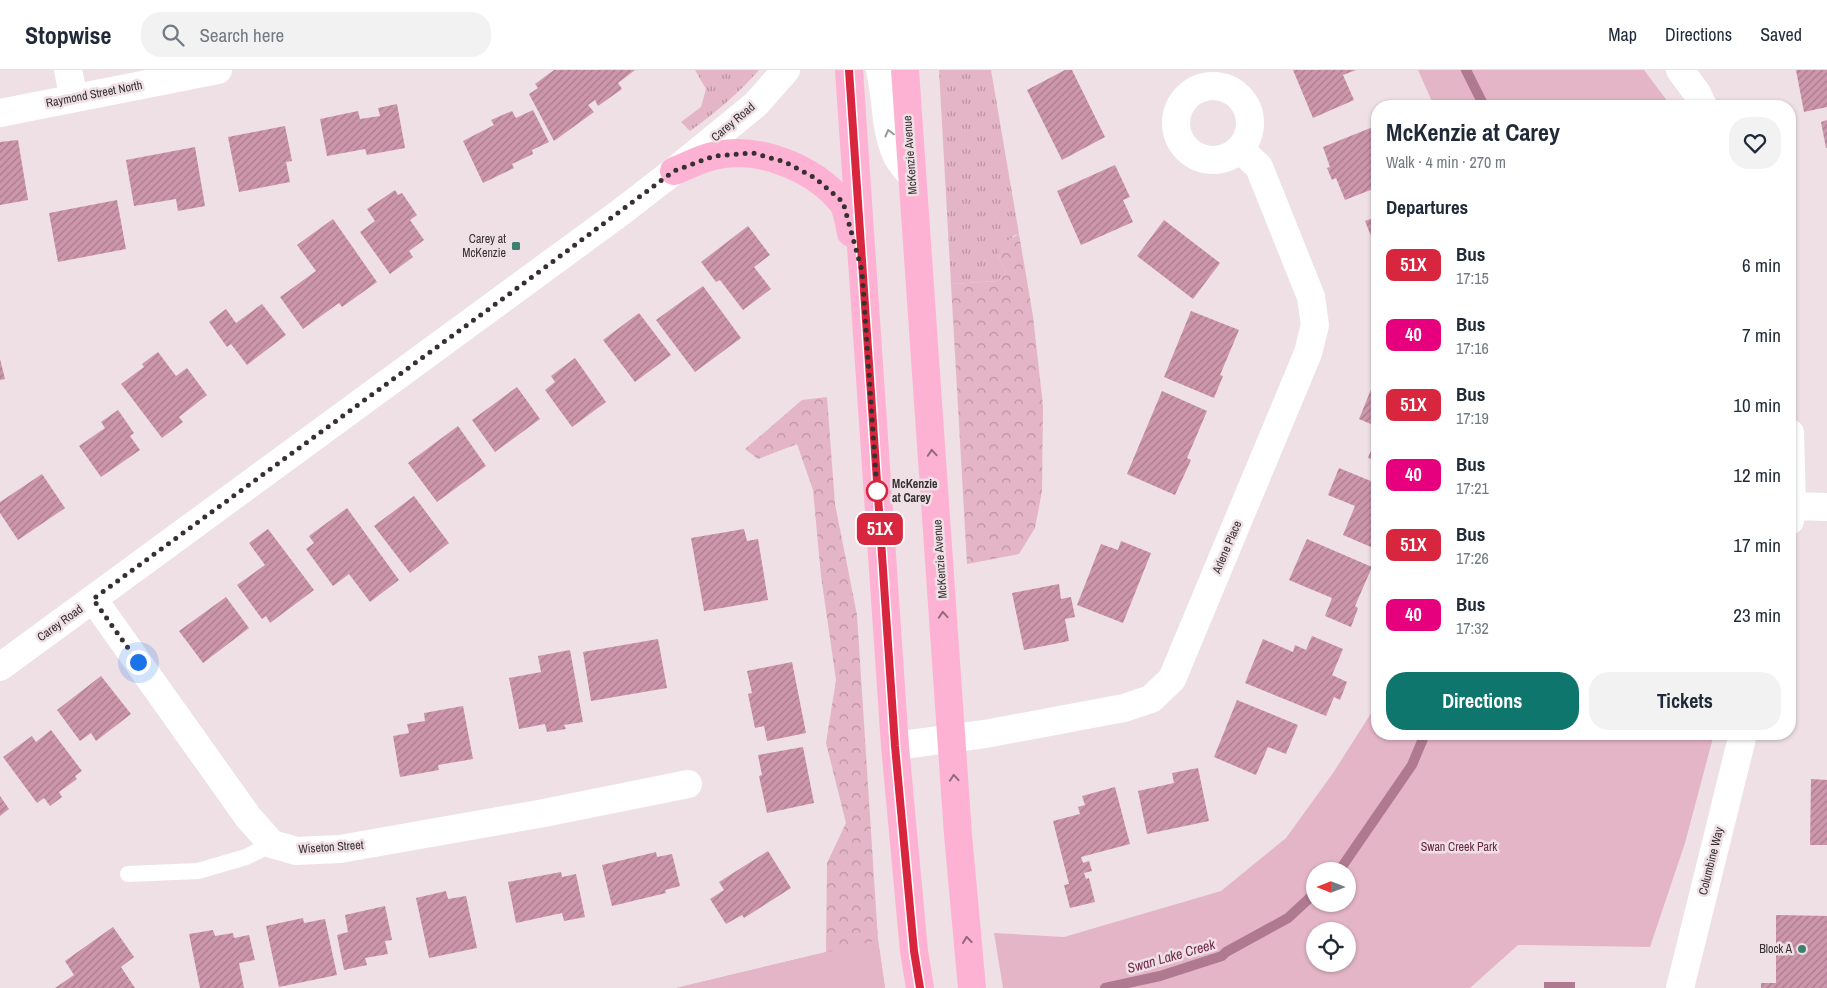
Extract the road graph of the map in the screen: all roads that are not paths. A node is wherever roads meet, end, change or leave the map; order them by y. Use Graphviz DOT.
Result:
graph roads {
  1 [pos="68,70"];
  2 [pos="786,70"];
  3 [pos="849,70"];
  4 [pos="880,70"];
  5 [pos="905,70"];
  6 [pos="1680,70"];
  7 [pos="210,71"];
  8 [pos="74,98"];
  9 [pos="1700,100"];
  10 [pos="0,113"];
  11 [pos="1240,149"];
  12 [pos="674,171"];
  13 [pos="912,176"];
  14 [pos="862,271"];
  15 [pos="1827,507"];
  16 [pos="1796,512"];
  17 [pos="93,599"];
  18 [pos="0,667"];
  19 [pos="951,738"];
  20 [pos="1742,740"];
  21 [pos="895,746"];
  22 [pos="688,784"];
  23 [pos="272,844"];
  24 [pos="128,874"];
  25 [pos="920,988"];
  26 [pos="972,988"];
  27 [pos="1680,988"];
  1 -- 8 [label="street"];
  2 -- 12 [label="street, Carey Road"];
  3 -- 14 [label="main road"];
  13 -- 4 [label="street, one-way"];
  5 -- 13 [label="main road, McKenzie Avenue"];
  6 -- 9 [label="street"];
  7 -- 8 [label="street, Raymond Street North"];
  8 -- 10 [label="street, Raymond Street North"];
  11 -- 19 [label="street, Arlene Place"];
  12 -- 14 [label="main road"];
  12 -- 17 [label="street, Carey Road"];
  19 -- 13 [label="main road, McKenzie Avenue, one-way"];
  14 -- 21 [label="main road"];
  15 -- 16 [label="street"];
  17 -- 18 [label="street, Carey Road"];
  17 -- 23 [label="street"];
  19 -- 21 [label="street, Arlene Place"];
  26 -- 19 [label="main road, McKenzie Avenue, one-way"];
  20 -- 27 [label="street, Columbine Way"];
  21 -- 25 [label="main road"];
  22 -- 23 [label="street, Wiseton Street"];
  23 -- 24 [label="lane"];
}
